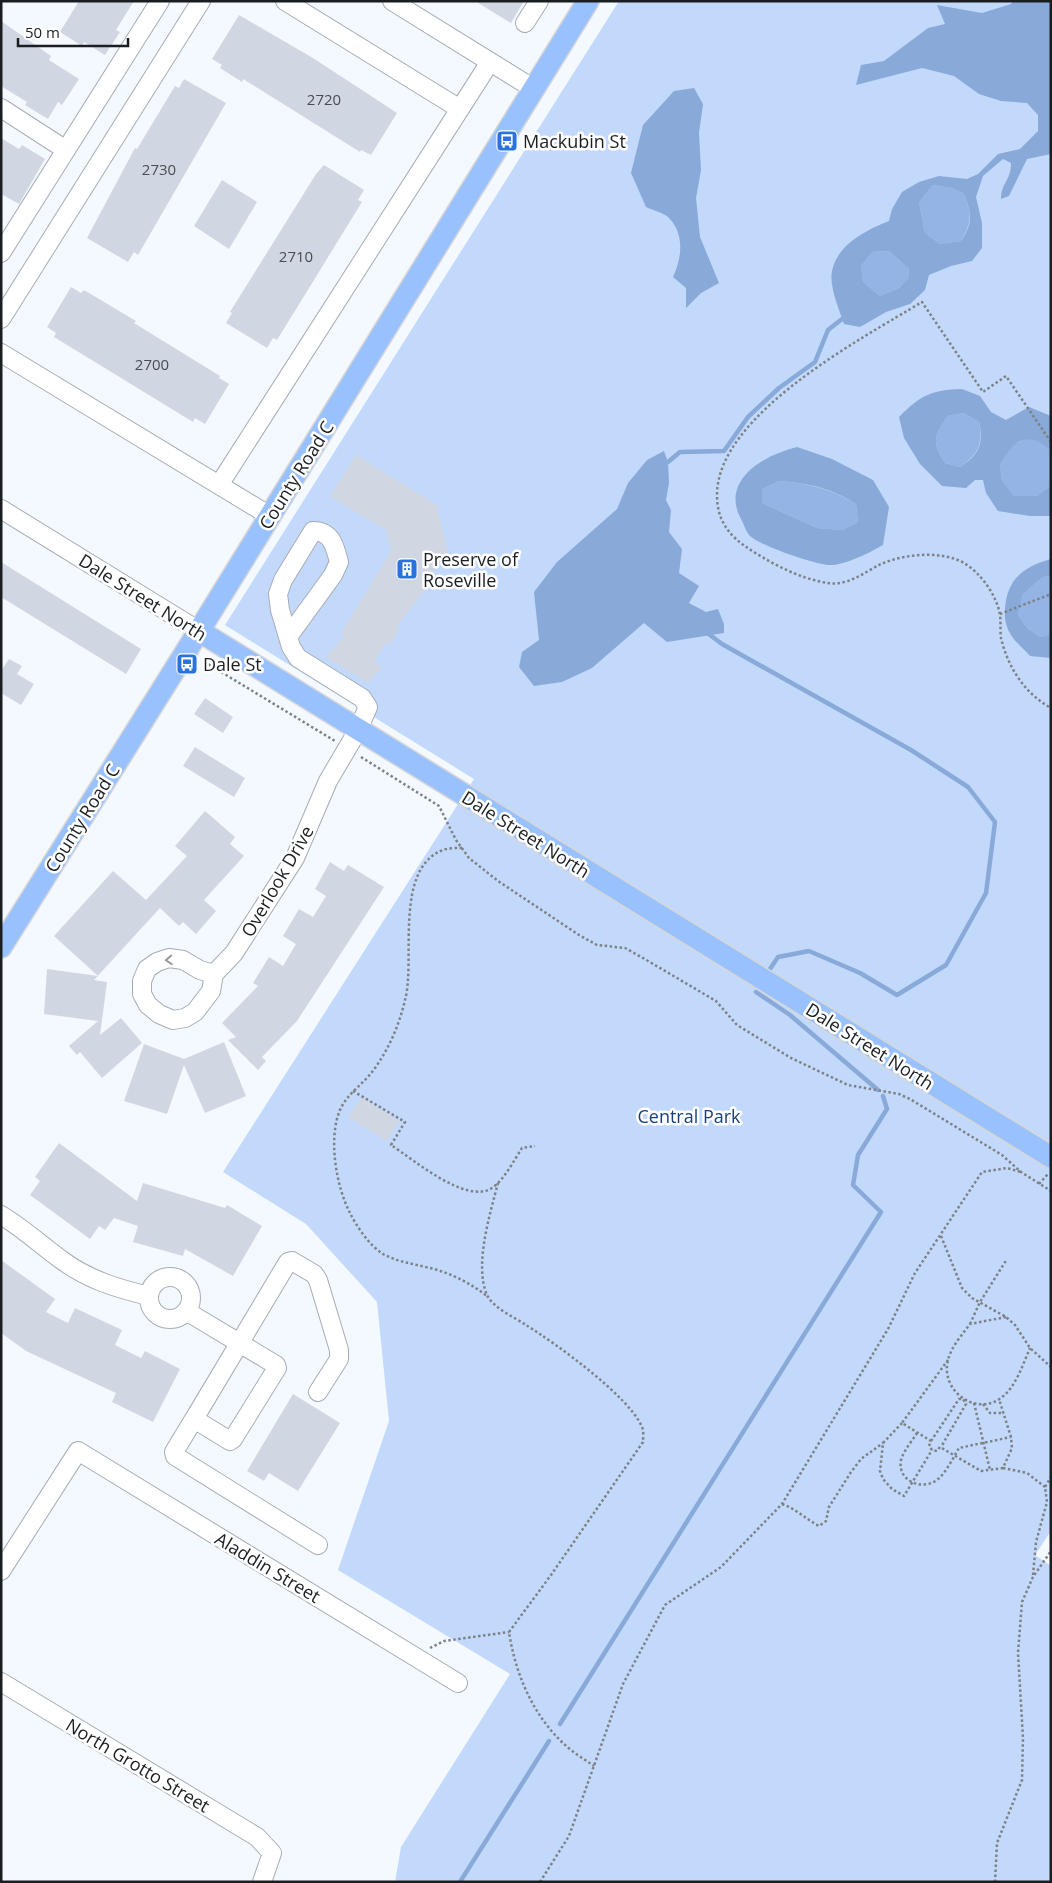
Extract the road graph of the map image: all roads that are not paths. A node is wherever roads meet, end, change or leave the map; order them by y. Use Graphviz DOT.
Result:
graph roads {
  1 [pos="160,1"];
  2 [pos="201,1"];
  3 [pos="285,1"];
  4 [pos="392,1"];
  5 [pos="540,1"];
  6 [pos="588,1"];
  7 [pos="525,23"];
  8 [pos="490,62"];
  9 [pos="534,89"];
  10 [pos="1,108"];
  11 [pos="460,109"];
  12 [pos="66,150"];
  13 [pos="1,253"];
  14 [pos="1,319"];
  15 [pos="1,353"];
  16 [pos="219,485"];
  17 [pos="1,509"];
  18 [pos="270,516"];
  19 [pos="199,631"];
  20 [pos="288,637"];
  21 [pos="358,730"];
  22 [pos="1,946"];
  23 [pos="214,974"];
  24 [pos="1051,1157"];
  25 [pos="1,1215"];
  26 [pos="149,1296"];
  27 [pos="186,1311"];
  28 [pos="239,1343"];
  29 [pos="318,1392"];
  30 [pos="194,1419"];
  31 [pos="318,1544"];
  32 [pos="1,1571"];
  33 [pos="1,1682"];
  34 [pos="458,1682"];
  35 [pos="262,1882"];
  1 -- 12 [label="street"];
  2 -- 14 [label="street"];
  3 -- 11 [label="street"];
  4 -- 8 [label="street"];
  5 -- 7 [label="street"];
  6 -- 9 [label="main road, County Road C"];
  8 -- 9 [label="street"];
  8 -- 11 [label="street"];
  9 -- 18 [label="main road, County Road C"];
  10 -- 12 [label="street"];
  11 -- 16 [label="street"];
  12 -- 13 [label="street"];
  15 -- 16 [label="street"];
  16 -- 18 [label="street"];
  17 -- 19 [label="street, Dale Street North"];
  18 -- 19 [label="main road, County Road C"];
  19 -- 21 [label="main road, Dale Street North"];
  19 -- 22 [label="main road, County Road C"];
  20 -- 20 [label="street"];
  20 -- 21 [label="street, Overlook Drive"];
  21 -- 23 [label="street, Overlook Drive"];
  21 -- 24 [label="main road, Dale Street North"];
  25 -- 26 [label="street"];
  26 -- 27 [label="street"];
  26 -- 27 [label="street"];
  27 -- 28 [label="street"];
  28 -- 29 [label="street"];
  28 -- 30 [label="street"];
  28 -- 30 [label="street"];
  30 -- 31 [label="street"];
  32 -- 34 [label="street, Aladdin Street"];
  33 -- 35 [label="street, North Grotto Street"];
}
